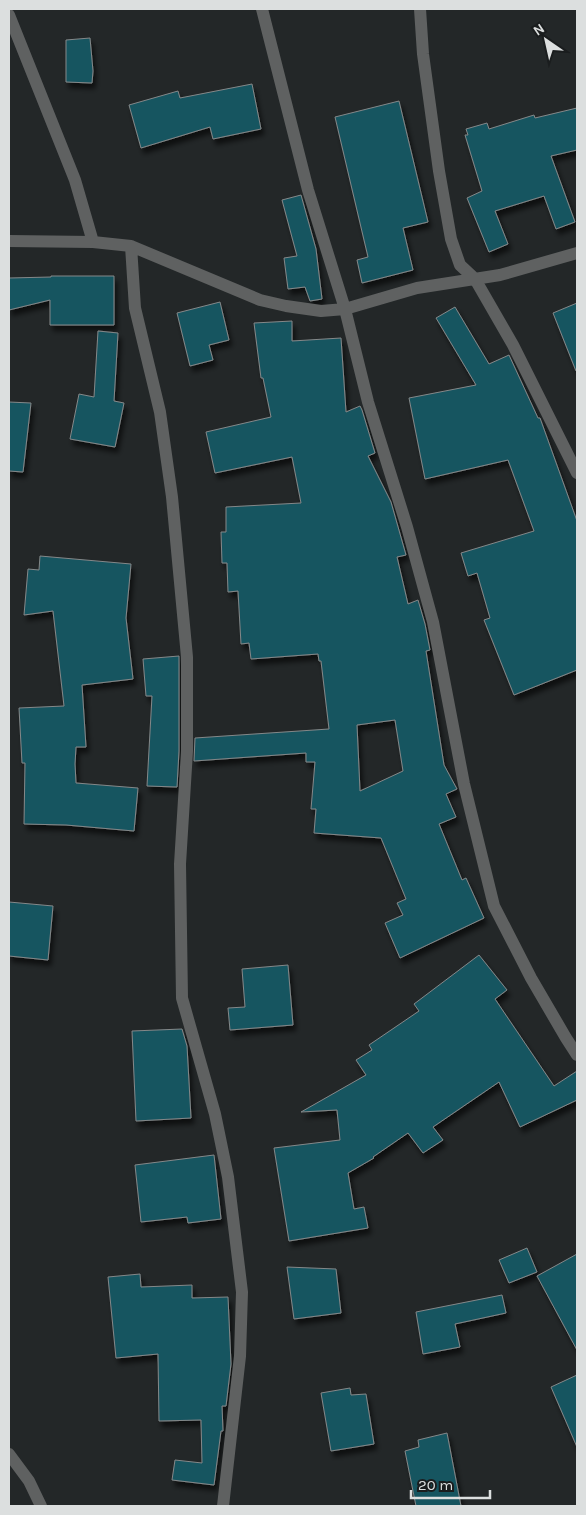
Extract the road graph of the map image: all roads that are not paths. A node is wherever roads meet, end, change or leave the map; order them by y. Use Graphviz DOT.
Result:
graph roads {
  1 [pos="262,9"];
  2 [pos="420,9"];
  3 [pos="9,15"];
  4 [pos="9,241"];
  5 [pos="93,242"];
  6 [pos="131,246"];
  7 [pos="577,252"];
  8 [pos="475,278"];
  9 [pos="345,310"];
  10 [pos="577,473"];
  11 [pos="577,1055"];
  12 [pos="9,1454"];
  13 [pos="41,1506"];
  14 [pos="223,1506"];
  1 -- 9 [label="street"];
  2 -- 8 [label="street"];
  3 -- 5 [label="street"];
  4 -- 5 [label="street"];
  5 -- 6 [label="street"];
  6 -- 9 [label="street"];
  6 -- 14 [label="street"];
  7 -- 8 [label="street"];
  8 -- 9 [label="street"];
  8 -- 10 [label="street"];
  9 -- 11 [label="street"];
  12 -- 13 [label="street"];
}
